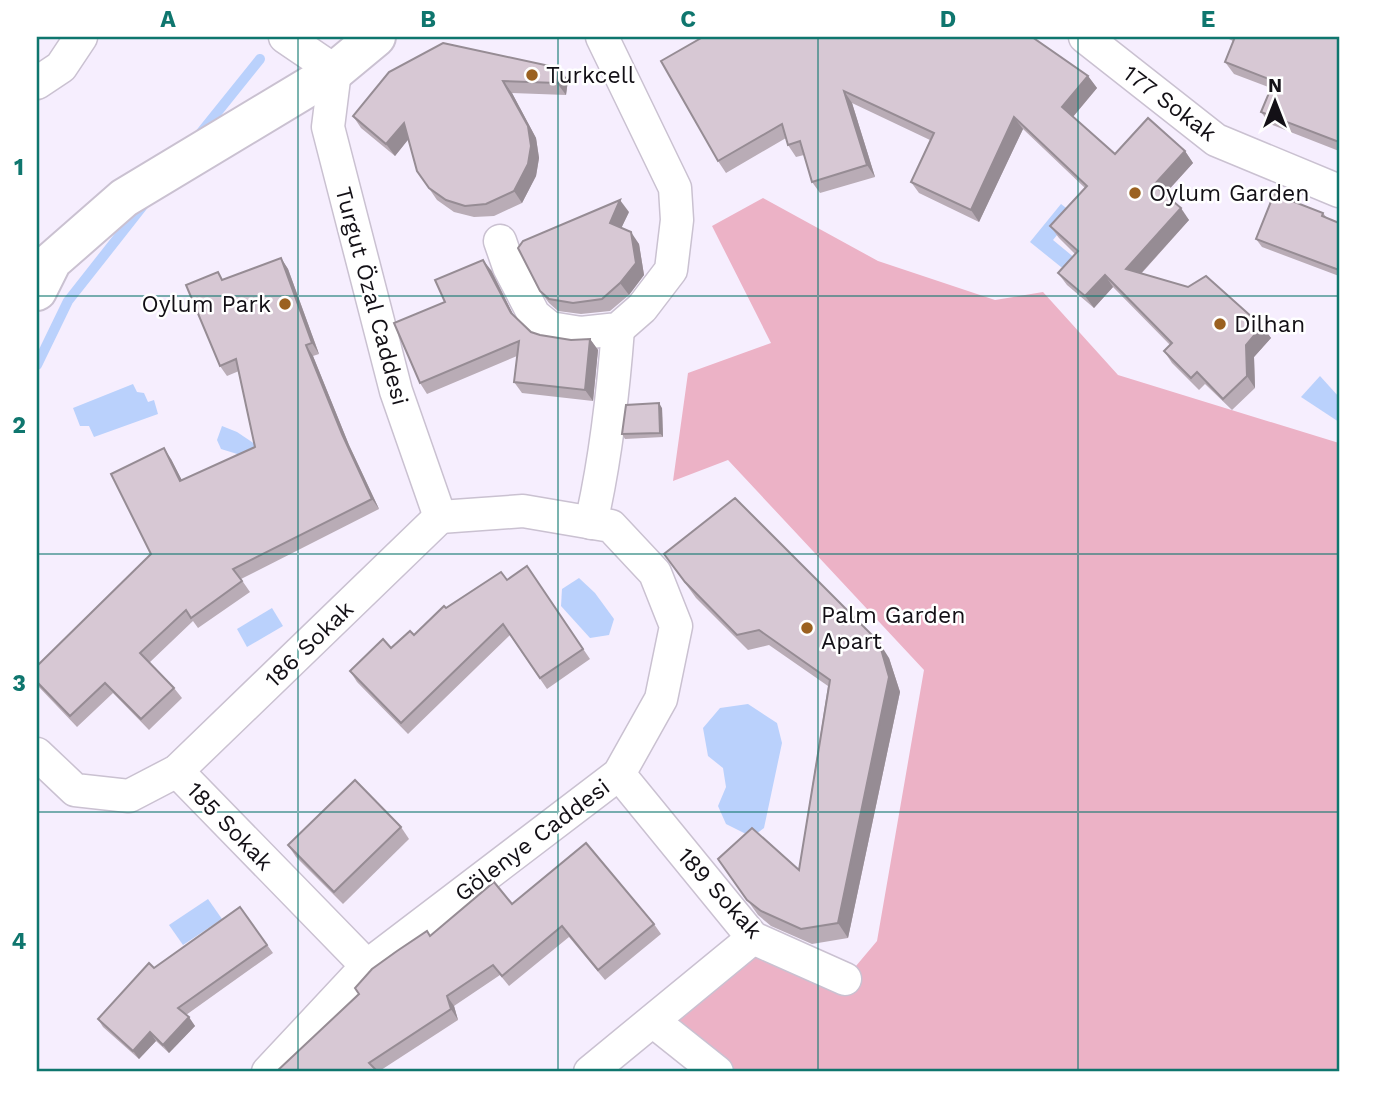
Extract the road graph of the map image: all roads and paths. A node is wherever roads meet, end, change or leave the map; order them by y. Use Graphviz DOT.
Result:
graph roads {
  1 [pos="81,37"];
  2 [pos="285,37"];
  3 [pos="376,37"];
  4 [pos="602,37"];
  5 [pos="1085,37"];
  6 [pos="335,71"];
  7 [pos="37,83"];
  8 [pos="1339,191"];
  9 [pos="500,242"];
  10 [pos="37,291"];
  11 [pos="618,329"];
  12 [pos="440,517"];
  13 [pos="591,523"];
  14 [pos="37,754"];
  15 [pos="177,771"];
  16 [pos="619,774"];
  17 [pos="753,938"];
  18 [pos="367,966"];
  19 [pos="845,979"];
  20 [pos="653,1021"];
  21 [pos="268,1072"];
  22 [pos="590,1072"];
  23 [pos="718,1072"];
  1 -- 7 [label="street"];
  2 -- 6 [label="street"];
  3 -- 6 [label="street"];
  4 -- 11 [label="street"];
  5 -- 8 [label="street, 177 Sokak"];
  6 -- 10 [label="street"];
  6 -- 12 [label="street, Turgut Özal Caddesi"];
  9 -- 11 [label="street"];
  11 -- 13 [label="street"];
  12 -- 13 [label="street, Gölenye Caddesi"];
  12 -- 15 [label="street, 186 Sokak"];
  13 -- 16 [label="street, Gölenye Caddesi"];
  14 -- 15 [label="street, 185 Sokak"];
  15 -- 18 [label="street, 185 Sokak"];
  16 -- 17 [label="street, 189 Sokak"];
  16 -- 18 [label="street, Gölenye Caddesi"];
  17 -- 19 [label="street, 189 Sokak"];
  17 -- 20 [label="street"];
  18 -- 21 [label="street, Gölenye Caddesi"];
  20 -- 22 [label="street"];
  20 -- 23 [label="street"];
}
